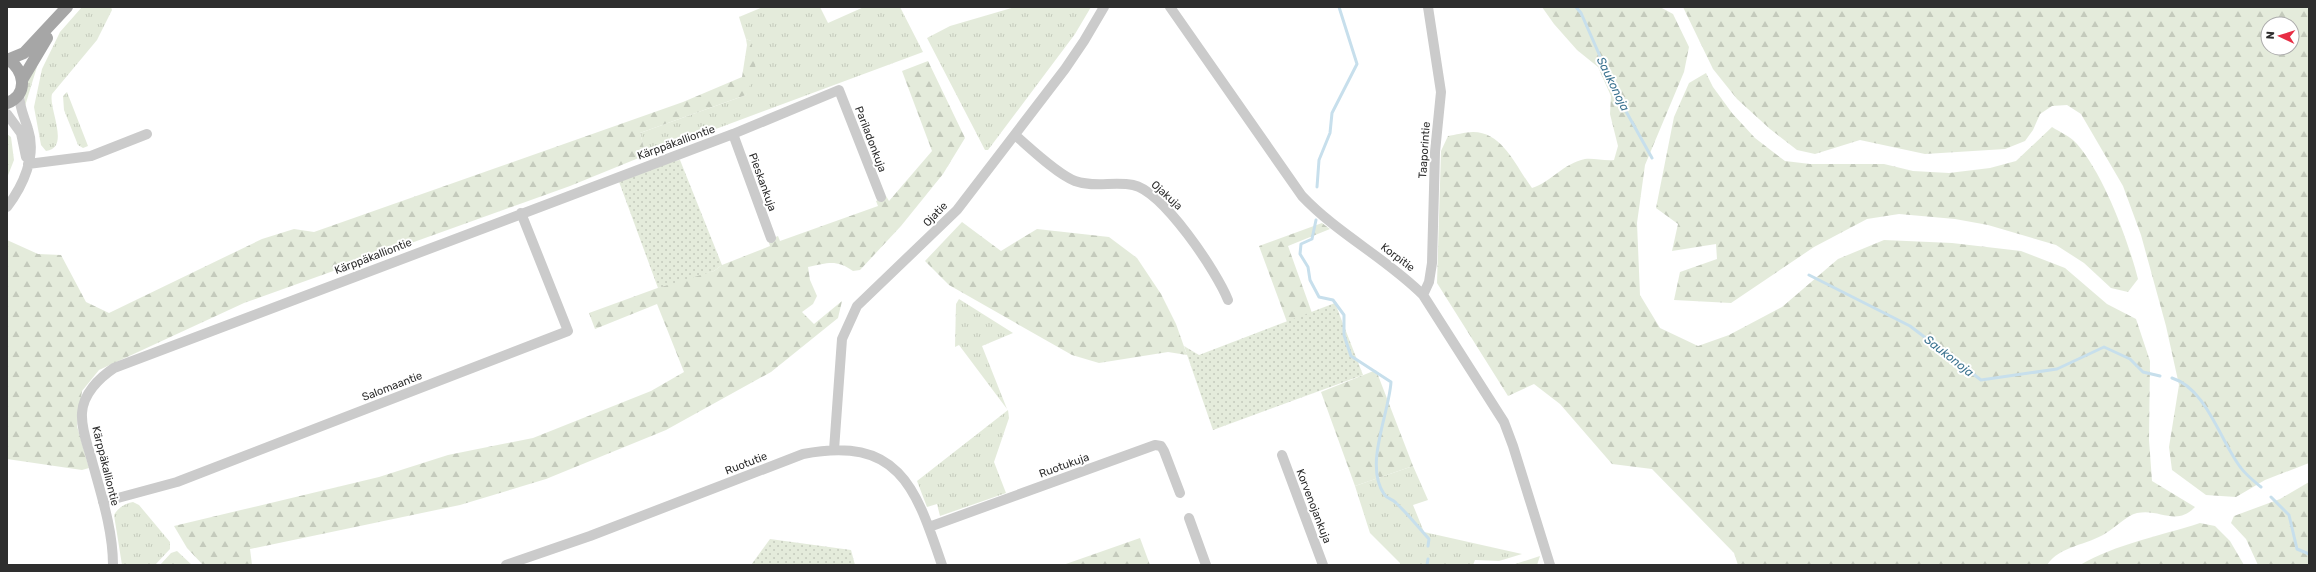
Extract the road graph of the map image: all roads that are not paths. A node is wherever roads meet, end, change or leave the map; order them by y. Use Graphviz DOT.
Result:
graph roads {
  1 [pos="66,7"];
  2 [pos="1104,7"];
  3 [pos="1170,7"];
  4 [pos="1428,7"];
  5 [pos="54,22"];
  6 [pos="7,60"];
  7 [pos="22,80"];
  8 [pos="839,90"];
  9 [pos="19,93"];
  10 [pos="7,103"];
  11 [pos="7,114"];
  12 [pos="147,134"];
  13 [pos="733,134"];
  14 [pos="1014,135"];
  15 [pos="28,164"];
  16 [pos="881,196"];
  17 [pos="7,207"];
  18 [pos="521,213"];
  19 [pos="771,238"];
  20 [pos="1424,294"];
  21 [pos="1228,300"];
  22 [pos="834,450"];
  23 [pos="1282,455"];
  24 [pos="1180,493"];
  25 [pos="103,502"];
  26 [pos="1189,518"];
  27 [pos="929,527"];
  28 [pos="113,565"];
  29 [pos="506,565"];
  30 [pos="942,565"];
  31 [pos="1206,565"];
  32 [pos="1323,565"];
  33 [pos="1550,565"];
  1 -- 5 [label="main road"];
  2 -- 14 [label="street, Ojatie"];
  3 -- 20 [label="street, Korpitie"];
  4 -- 20 [label="street, Taaporintie"];
  5 -- 6 [label="main road"];
  5 -- 7 [label="main road"];
  6 -- 7 [label="main road"];
  7 -- 9 [label="main road"];
  8 -- 13 [label="street, Kärppäkalliontie"];
  8 -- 16 [label="street, Pariladonkuja"];
  9 -- 10 [label="main road"];
  9 -- 15 [label="street"];
  11 -- 15 [label="street"];
  12 -- 15 [label="street"];
  13 -- 18 [label="street, Kärppäkalliontie"];
  13 -- 19 [label="street, Pieskankuja"];
  14 -- 21 [label="street, Ojakuja"];
  14 -- 22 [label="street, Ojatie"];
  15 -- 17 [label="street"];
  18 -- 25 [label="street, Kärppäkalliontie"];
  18 -- 25 [label="street, Salomaantie"];
  20 -- 33 [label="street, Korpitie"];
  22 -- 27 [label="street, Ruotutie"];
  22 -- 29 [label="street, Ruotutie"];
  23 -- 32 [label="street, Korvenojankuja"];
  24 -- 27 [label="street, Ruotukuja"];
  25 -- 28 [label="street, Kärppäkalliontie"];
  26 -- 31 [label="street"];
  27 -- 30 [label="street, Ruotutie"];
}
